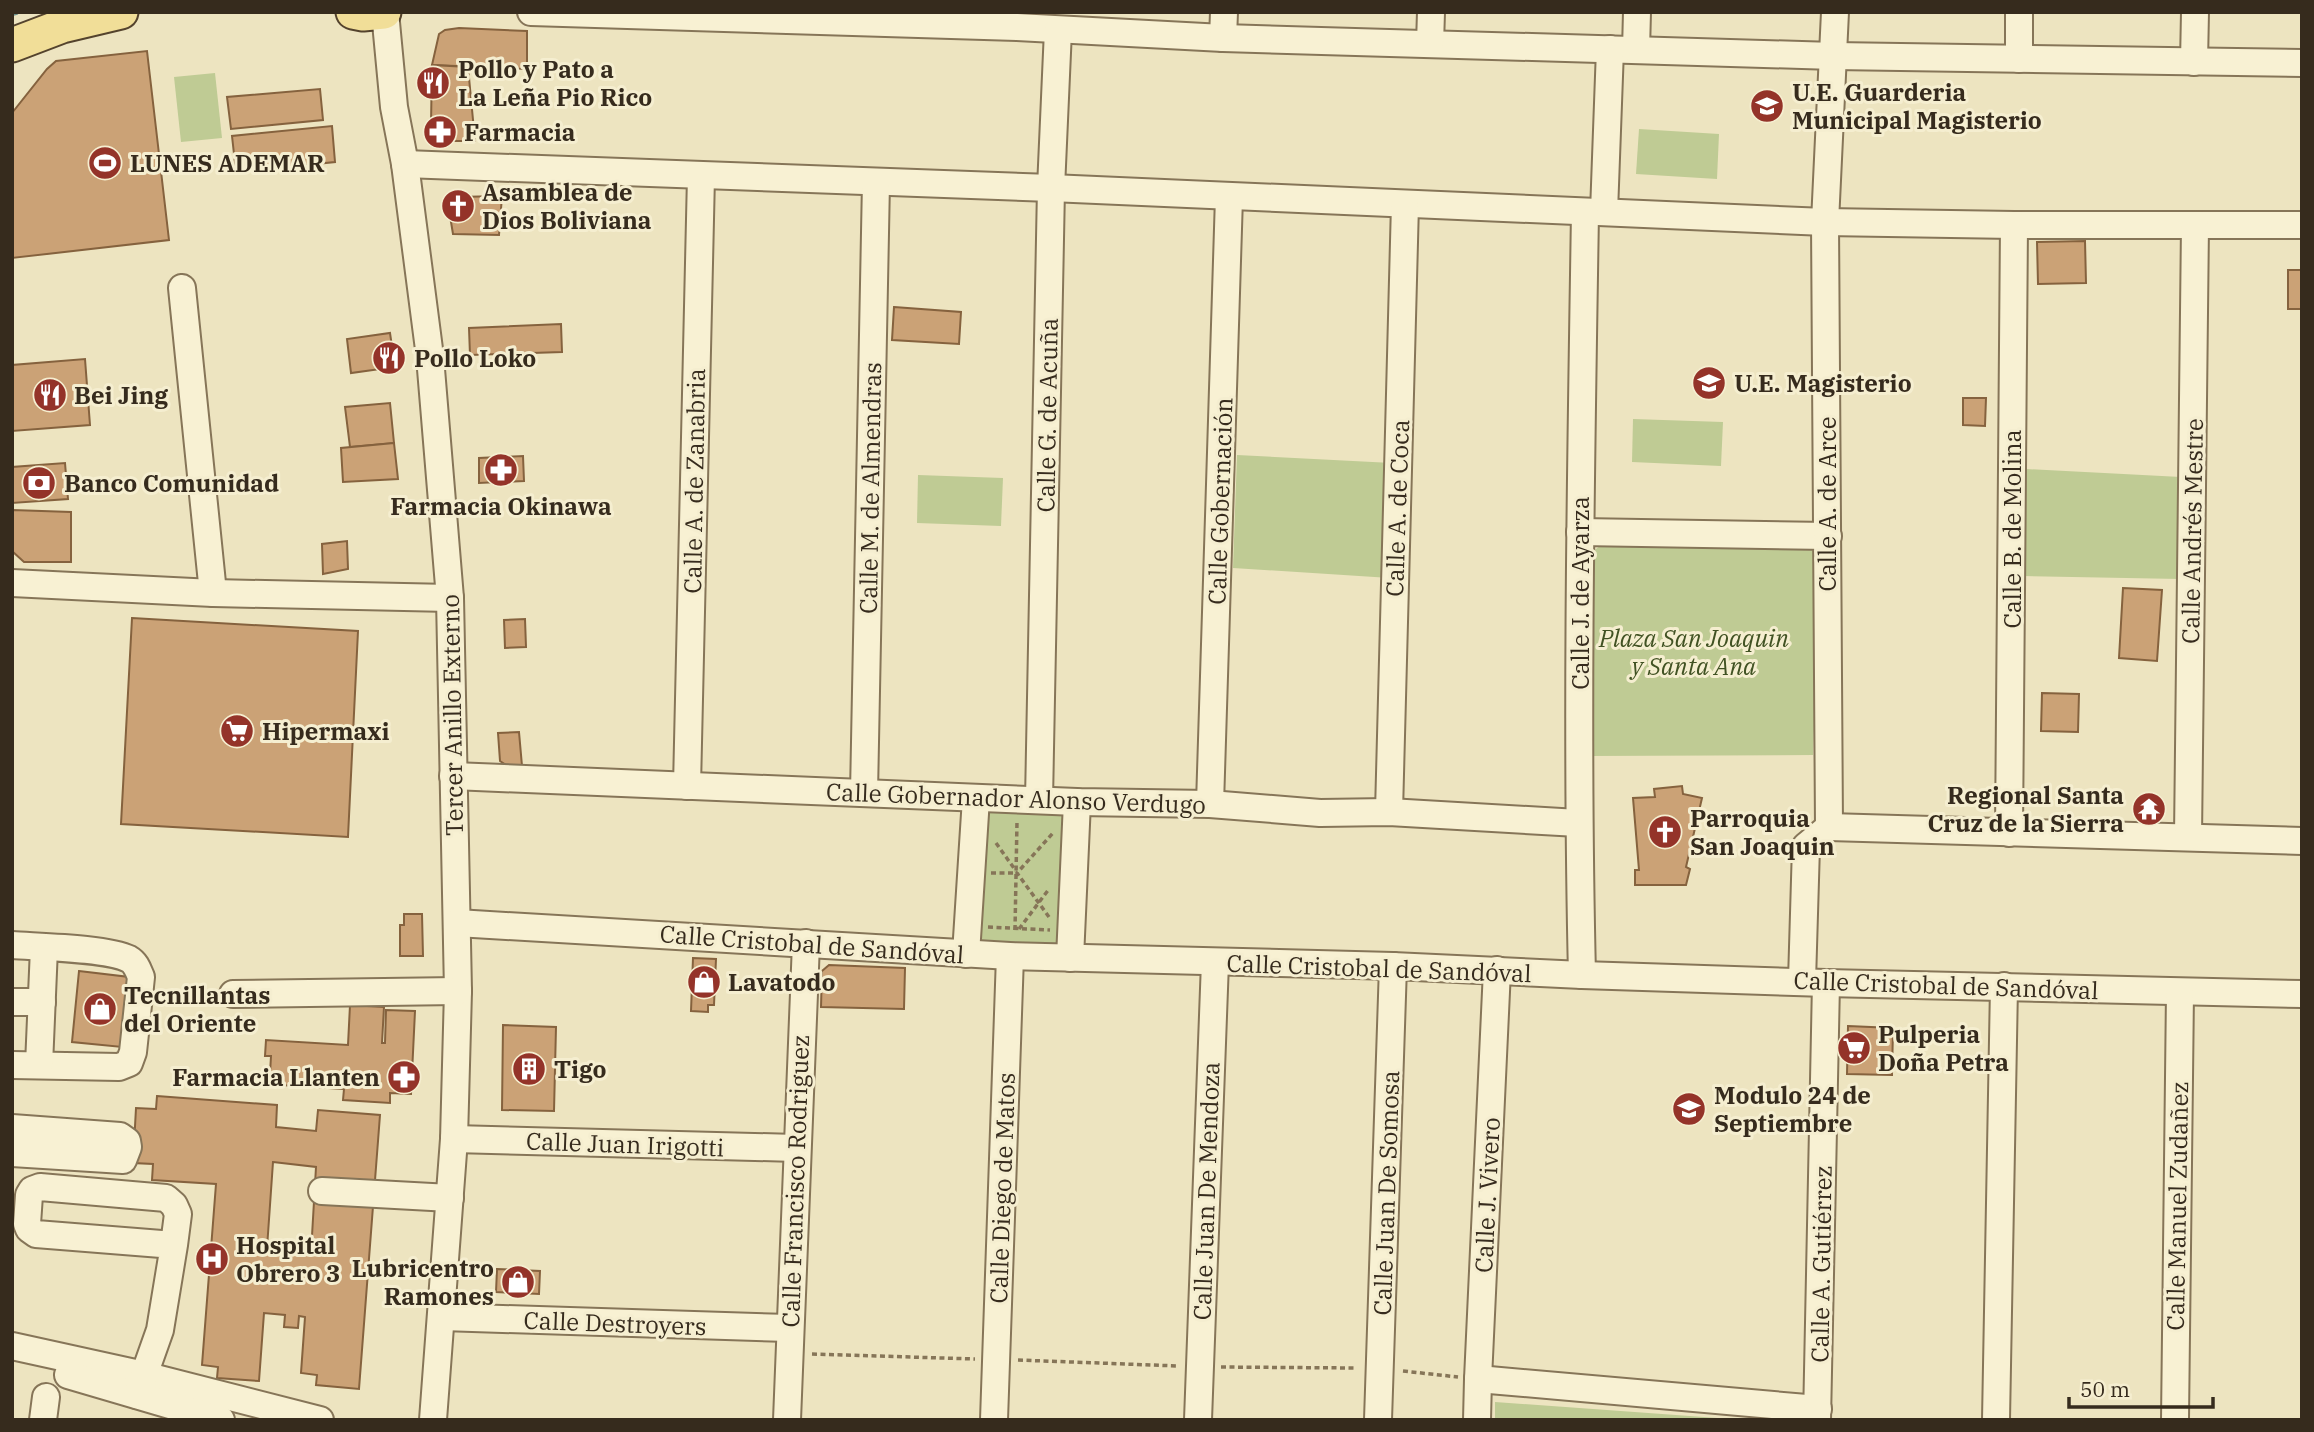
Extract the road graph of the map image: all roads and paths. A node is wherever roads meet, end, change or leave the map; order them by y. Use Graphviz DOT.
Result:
graph roads {
  1 [pos="121,12"];
  2 [pos="353,12"];
  3 [pos="385,12"];
  4 [pos="531,12"];
  5 [pos="1431,12"];
  6 [pos="1637,12"];
  7 [pos="1835,12"];
  8 [pos="2019,12"];
  9 [pos="2195,12"];
  10 [pos="813,17"];
  11 [pos="1017,20"];
  12 [pos="1223,25"];
  13 [pos="1058,30"];
  14 [pos="1430,44"];
  15 [pos="12,45"];
  16 [pos="1623,50"];
  17 [pos="1834,56"];
  18 [pos="2019,59"];
  19 [pos="2194,62"];
  20 [pos="2302,63"];
  21 [pos="405,164"];
  22 [pos="701,176"];
  23 [pos="876,182"];
  24 [pos="1051,188"];
  25 [pos="1229,197"];
  26 [pos="1405,204"];
  27 [pos="1595,212"];
  28 [pos="1825,222"];
  29 [pos="2014,225"];
  30 [pos="2195,225"];
  31 [pos="2302,225"];
  32 [pos="182,288"];
  33 [pos="1580,532"];
  34 [pos="1828,536"];
  35 [pos="12,583"];
  36 [pos="213,593"];
  37 [pos="450,598"];
  38 [pos="453,776"];
  39 [pos="687,786"];
  40 [pos="864,793"];
  41 [pos="976,798"];
  42 [pos="1039,800"];
  43 [pos="1077,802"];
  44 [pos="1210,804"];
  45 [pos="1389,811"];
  46 [pos="1017,821"];
  47 [pos="1578,823"];
  48 [pos="1829,827"];
  49 [pos="1054,832"];
  50 [pos="2009,832"];
  51 [pos="990,835"];
  52 [pos="2188,838"];
  53 [pos="2302,841"];
  54 [pos="982,872"];
  55 [pos="1017,873"];
  56 [pos="1054,882"];
  57 [pos="1039,903"];
  58 [pos="1052,921"];
  59 [pos="457,923"];
  60 [pos="983,925"];
  61 [pos="1017,929"];
  62 [pos="1056,931"];
  63 [pos="806,943"];
  64 [pos="12,945"];
  65 [pos="44,948"];
  66 [pos="966,954"];
  67 [pos="1010,956"];
  68 [pos="1070,958"];
  69 [pos="1214,962"];
  70 [pos="1393,966"];
  71 [pos="1497,971"];
  72 [pos="1582,975"];
  73 [pos="1814,982"];
  74 [pos="2004,986"];
  75 [pos="458,991"];
  76 [pos="2180,992"];
  77 [pos="233,994"];
  78 [pos="2302,994"];
  79 [pos="12,1002"];
  80 [pos="42,1002"];
  81 [pos="12,1065"];
  82 [pos="39,1065"];
  83 [pos="12,1128"];
  84 [pos="454,1139"];
  85 [pos="796,1149"];
  86 [pos="12,1153"];
  87 [pos="322,1191"];
  88 [pos="450,1198"];
  89 [pos="174,1245"];
  90 [pos="442,1317"];
  91 [pos="789,1341"];
  92 [pos="12,1346"];
  93 [pos="12,1358"];
  94 [pos="997,1359"];
  95 [pos="1200,1367"];
  96 [pos="1381,1368"];
  97 [pos="1478,1379"];
  98 [pos="141,1385"];
  99 [pos="1817,1414"];
  100 [pos="221,1420"];
  101 [pos="320,1420"];
  102 [pos="433,1420"];
  103 [pos="787,1420"];
  104 [pos="994,1420"];
  105 [pos="1198,1420"];
  106 [pos="1378,1420"];
  107 [pos="1477,1420"];
  108 [pos="1996,1420"];
  109 [pos="2175,1420"];
  1 -- 15 [label="main road"];
  2 -- 3 [label="main road"];
  3 -- 21 [label="street, Tercer Anillo Externo"];
  4 -- 10 [label="street"];
  5 -- 14 [label="street"];
  6 -- 16 [label="street, Calle J. de Ayarza"];
  7 -- 17 [label="street, Calle A. de Arce"];
  8 -- 18 [label="street"];
  9 -- 19 [label="street"];
  10 -- 11 [label="street"];
  11 -- 13 [label="street"];
  12 -- 13 [label="street"];
  12 -- 14 [label="street"];
  13 -- 24 [label="street, Calle G. de Acuña"];
  14 -- 16 [label="street"];
  16 -- 17 [label="street"];
  16 -- 27 [label="street, Calle J. de Ayarza"];
  17 -- 18 [label="street"];
  17 -- 28 [label="street, Calle A. de Arce"];
  18 -- 19 [label="street"];
  19 -- 20 [label="street"];
  21 -- 22 [label="street"];
  21 -- 37 [label="street, Tercer Anillo Externo"];
  22 -- 23 [label="street"];
  22 -- 39 [label="street, Calle A. de Zanabria"];
  23 -- 24 [label="street"];
  23 -- 40 [label="street, Calle M. de Almendras"];
  24 -- 25 [label="street"];
  24 -- 42 [label="street, Calle G. de Acuña"];
  25 -- 26 [label="street"];
  25 -- 44 [label="street, Calle Gobernación"];
  26 -- 27 [label="street"];
  26 -- 45 [label="street, Calle A. de Coca"];
  27 -- 28 [label="street"];
  27 -- 33 [label="street, Calle J. de Ayarza"];
  28 -- 29 [label="street"];
  28 -- 34 [label="street, Calle A. de Arce"];
  29 -- 30 [label="street"];
  29 -- 50 [label="street, Calle B. de Molina"];
  30 -- 31 [label="street"];
  30 -- 52 [label="street, Calle Andrés Mestre"];
  32 -- 36 [label="street"];
  33 -- 34 [label="street"];
  33 -- 47 [label="street, Calle J. de Ayarza"];
  34 -- 48 [label="street, Calle A. de Arce"];
  35 -- 36 [label="street"];
  36 -- 37 [label="street"];
  37 -- 38 [label="street, Tercer Anillo Externo"];
  38 -- 39 [label="street, Calle Gobernador Alonso Verdugo"];
  38 -- 59 [label="street, Tercer Anillo Externo"];
  39 -- 40 [label="street, Calle Gobernador Alonso Verdugo"];
  40 -- 41 [label="street, Calle Gobernador Alonso Verdugo"];
  41 -- 42 [label="street, Calle Gobernador Alonso Verdugo"];
  41 -- 66 [label="street"];
  42 -- 43 [label="street, Calle Gobernador Alonso Verdugo"];
  43 -- 44 [label="street, Calle Gobernador Alonso Verdugo"];
  43 -- 68 [label="street"];
  44 -- 45 [label="street, Calle Gobernador Alonso Verdugo"];
  45 -- 47 [label="street, Calle Gobernador Alonso Verdugo"];
  46 -- 55 [label="path"];
  47 -- 72 [label="street, Calle J. de Ayarza"];
  48 -- 50 [label="street"];
  48 -- 73 [label="street, Calle A. Gutiérrez"];
  49 -- 55 [label="path"];
  50 -- 52 [label="street"];
  51 -- 55 [label="path"];
  52 -- 53 [label="street"];
  54 -- 55 [label="path"];
  55 -- 57 [label="path"];
  55 -- 61 [label="path"];
  56 -- 57 [label="path"];
  57 -- 58 [label="path"];
  57 -- 61 [label="path"];
  59 -- 63 [label="street, Calle Cristobal de Sandóval"];
  59 -- 75 [label="street, Tercer Anillo Externo"];
  60 -- 61 [label="path"];
  61 -- 62 [label="path"];
  63 -- 66 [label="street, Calle Cristobal de Sandóval"];
  63 -- 85 [label="street, Calle Francisco Rodriguez"];
  64 -- 65 [label="street"];
  65 -- 80 [label="street"];
  65 -- 82 [label="street"];
  66 -- 67 [label="street, Calle Cristobal de Sandóval"];
  67 -- 68 [label="street, Calle Cristobal de Sandóval"];
  67 -- 94 [label="street, Calle Diego de Matos"];
  68 -- 69 [label="street, Calle Cristobal de Sandóval"];
  69 -- 70 [label="street, Calle Cristobal de Sandóval"];
  69 -- 95 [label="street, Calle Juan De Mendoza"];
  70 -- 71 [label="street, Calle Cristobal de Sandóval"];
  70 -- 96 [label="street, Calle Juan De Somosa"];
  71 -- 72 [label="street, Calle Cristobal de Sandóval"];
  71 -- 97 [label="street, Calle J. Vivero"];
  72 -- 73 [label="street, Calle Cristobal de Sandóval"];
  73 -- 74 [label="street, Calle Cristobal de Sandóval"];
  73 -- 99 [label="street, Calle A. Gutiérrez"];
  74 -- 76 [label="street, Calle Cristobal de Sandóval"];
  74 -- 108 [label="street"];
  75 -- 77 [label="street"];
  75 -- 84 [label="street, Tercer Anillo Externo"];
  76 -- 78 [label="street, Calle Cristobal de Sandóval"];
  76 -- 109 [label="street, Calle Manuel Zudañez"];
  79 -- 80 [label="street"];
  80 -- 82 [label="street"];
  81 -- 82 [label="street"];
  83 -- 86 [label="street"];
  84 -- 85 [label="street, Calle Juan Irigotti"];
  84 -- 88 [label="street, Tercer Anillo Externo"];
  85 -- 91 [label="street, Calle Francisco Rodriguez"];
  87 -- 88 [label="street"];
  88 -- 90 [label="street, Tercer Anillo Externo"];
  89 -- 89 [label="street"];
  89 -- 98 [label="street"];
  90 -- 91 [label="street, Calle Destroyers"];
  90 -- 102 [label="street, Tercer Anillo Externo"];
  91 -- 94 [label="path"];
  91 -- 103 [label="street, Calle Francisco Rodriguez"];
  92 -- 98 [label="street"];
  93 -- 98 [label="street"];
  94 -- 95 [label="path"];
  94 -- 104 [label="street, Calle Diego de Matos"];
  95 -- 96 [label="path"];
  95 -- 105 [label="street, Calle Juan De Mendoza"];
  96 -- 97 [label="path"];
  96 -- 106 [label="street, Calle Juan De Somosa"];
  97 -- 99 [label="street"];
  97 -- 107 [label="street, Calle J. Vivero"];
  98 -- 100 [label="street"];
  98 -- 101 [label="street"];
}
